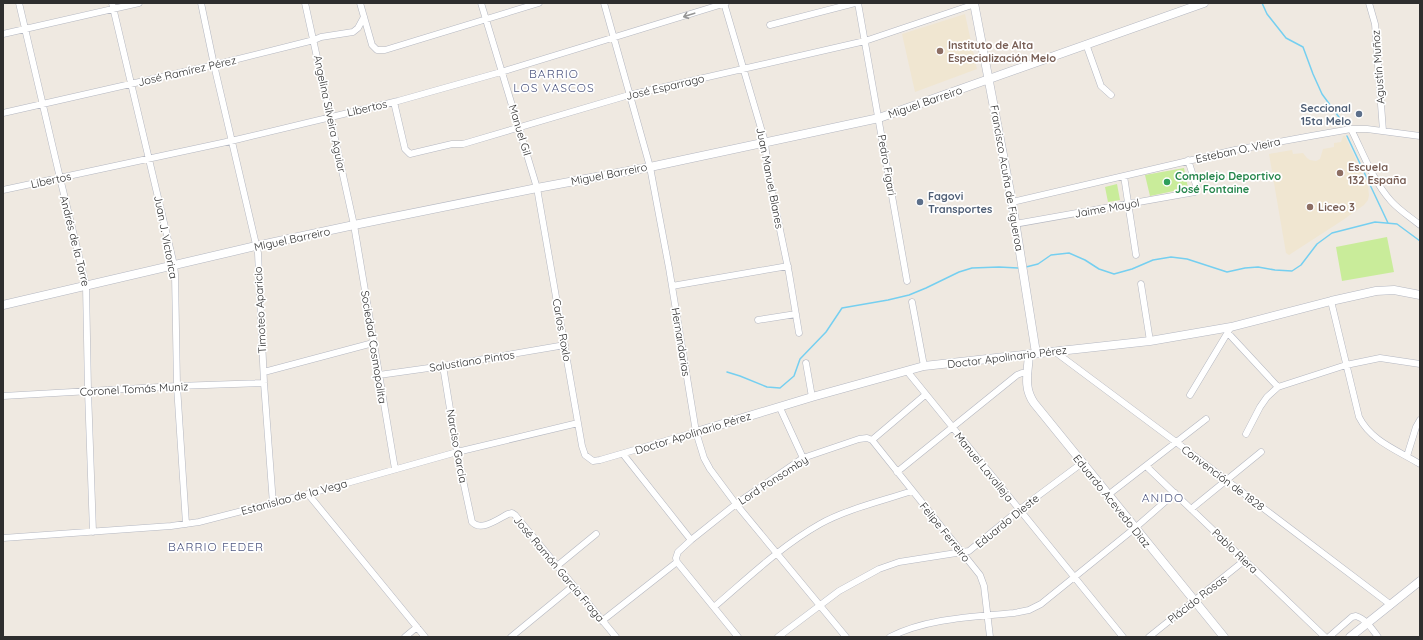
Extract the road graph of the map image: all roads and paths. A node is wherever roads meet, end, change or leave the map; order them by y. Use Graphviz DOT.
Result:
graph roads {
  1 [pos="19,3"];
  2 [pos="139,3"];
  3 [pos="201,3"];
  4 [pos="305,3"];
  5 [pos="360,3"];
  6 [pos="481,3"];
  7 [pos="538,3"];
  8 [pos="604,3"];
  9 [pos="725,3"];
  10 [pos="855,3"];
  11 [pos="858,3"];
  12 [pos="1204,3"];
  13 [pos="1369,3"];
  14 [pos="975,4"];
  15 [pos="112,6"];
  16 [pos="364,17"];
  17 [pos="486,19"];
  18 [pos="770,25"];
  19 [pos="25,29"];
  20 [pos="3,34"];
  21 [pos="614,38"];
  22 [pos="314,40"];
  23 [pos="865,41"];
  24 [pos="1086,44"];
  25 [pos="214,65"];
  26 [pos="744,69"];
  27 [pos="501,72"];
  28 [pos="989,79"];
  29 [pos="131,83"];
  30 [pos="629,95"];
  31 [pos="1111,95"];
  32 [pos="394,102"];
  33 [pos="42,104"];
  34 [pos="3,113"];
  35 [pos="330,116"];
  36 [pos="878,118"];
  37 [pos="520,127"];
  38 [pos="1351,129"];
  39 [pos="1383,131"];
  40 [pos="1420,136"];
  41 [pos="231,140"];
  42 [pos="765,142"];
  43 [pos="149,159"];
  44 [pos="1188,160"];
  45 [pos="650,167"];
  46 [pos="1124,176"];
  47 [pos="60,178"];
  48 [pos="537,188"];
  49 [pos="3,190"];
  50 [pos="1012,202"];
  51 [pos="1129,204"];
  52 [pos="1015,224"];
  53 [pos="354,225"];
  54 [pos="1420,225"];
  55 [pos="256,246"];
  56 [pos="1136,255"];
  57 [pos="174,265"];
  58 [pos="788,266"];
  59 [pos="907,280"];
  60 [pos="1141,284"];
  61 [pos="86,285"];
  62 [pos="672,286"];
  63 [pos="1420,295"];
  64 [pos="1331,301"];
  65 [pos="912,302"];
  66 [pos="3,305"];
  67 [pos="796,314"];
  68 [pos="758,320"];
  69 [pos="1229,330"];
  70 [pos="799,333"];
  71 [pos="1150,341"];
  72 [pos="373,343"];
  73 [pos="565,345"];
  74 [pos="1054,351"];
  75 [pos="1033,354"];
  76 [pos="806,363"];
  77 [pos="1420,364"];
  78 [pos="1346,365"];
  79 [pos="443,366"];
  80 [pos="924,366"];
  81 [pos="907,371"];
  82 [pos="264,372"];
  83 [pos="1028,373"];
  84 [pos="379,375"];
  85 [pos="264,383"];
  86 [pos="177,386"];
  87 [pos="1278,387"];
  88 [pos="88,391"];
  89 [pos="925,395"];
  90 [pos="1190,395"];
  91 [pos="3,396"];
  92 [pos="812,397"];
  93 [pos="780,408"];
  94 [pos="1206,419"];
  95 [pos="1420,420"];
  96 [pos="578,423"];
  97 [pos="952,428"];
  98 [pos="696,432"];
  99 [pos="1246,434"];
  100 [pos="872,440"];
  101 [pos="1176,442"];
  102 [pos="457,452"];
  103 [pos="1261,452"];
  104 [pos="623,454"];
  105 [pos="1407,456"];
  106 [pos="803,458"];
  107 [pos="600,460"];
  108 [pos="1082,463"];
  109 [pos="1420,464"];
  110 [pos="1146,466"];
  111 [pos="395,469"];
  112 [pos="897,472"];
  113 [pos="1226,480"];
  114 [pos="912,491"];
  115 [pos="1175,493"];
  116 [pos="308,494"];
  117 [pos="1108,495"];
  118 [pos="273,504"];
  119 [pos="736,504"];
  120 [pos="1192,509"];
  121 [pos="1019,510"];
  122 [pos="186,524"];
  123 [pos="475,525"];
  124 [pos="1135,528"];
  125 [pos="93,532"];
  126 [pos="596,534"];
  127 [pos="3,538"];
  128 [pos="691,540"];
  129 [pos="776,553"];
  130 [pos="963,553"];
  131 [pos="1245,560"];
  132 [pos="677,562"];
  133 [pos="558,566"];
  134 [pos="1074,577"];
  135 [pos="1420,581"];
  136 [pos="573,586"];
  137 [pos="1194,601"];
  138 [pos="819,604"];
  139 [pos="1391,605"];
  140 [pos="714,607"];
  141 [pos="988,616"];
  142 [pos="602,621"];
  143 [pos="1368,624"];
  144 [pos="417,627"];
  145 [pos="405,637"];
  146 [pos="425,637"];
  147 [pos="511,637"];
  148 [pos="616,637"];
  149 [pos="738,637"];
  150 [pos="778,637"];
  151 [pos="846,637"];
  152 [pos="890,637"];
  153 [pos="990,637"];
  154 [pos="1123,637"];
  155 [pos="1149,637"];
  156 [pos="1224,637"];
  157 [pos="1325,637"];
  158 [pos="1329,637"];
  159 [pos="1350,637"];
  160 [pos="1378,637"];
  1 -- 19 [label="street, Andrés de la Torre"];
  2 -- 15 [label="street"];
  3 -- 25 [label="street, Timoteo Aparicio"];
  4 -- 22 [label="street, Angelina Silveira Aguiar"];
  5 -- 16 [label="street"];
  6 -- 17 [label="street, Manuel Gil"];
  7 -- 17 [label="street"];
  8 -- 21 [label="street, Hernandarias"];
  9 -- 21 [label="street, Libertos, one-way"];
  9 -- 26 [label="street, Juan Manuel Blanes"];
  10 -- 18 [label="street"];
  11 -- 23 [label="street, Pedro Figari"];
  12 -- 24 [label="street, Miguel Barreiro"];
  13 -- 39 [label="street, Agustín Muñoz"];
  14 -- 23 [label="street, José Esparrago"];
  14 -- 28 [label="street, Francisco Acuña de Figueroa"];
  15 -- 19 [label="street"];
  15 -- 29 [label="street, Juan J. Victorica"];
  16 -- 17 [label="street"];
  16 -- 22 [label="street, José Ramírez Pérez"];
  17 -- 27 [label="street, Manuel Gil"];
  19 -- 20 [label="street"];
  19 -- 33 [label="street, Andrés de la Torre"];
  21 -- 27 [label="street, Libertos"];
  21 -- 30 [label="street, Hernandarias"];
  22 -- 25 [label="street, José Ramírez Pérez"];
  22 -- 35 [label="street, Angelina Silveira Aguiar"];
  23 -- 26 [label="street, José Esparrago"];
  23 -- 36 [label="street, Pedro Figari"];
  24 -- 28 [label="street, Miguel Barreiro"];
  24 -- 31 [label="street"];
  25 -- 29 [label="street, José Ramírez Pérez"];
  25 -- 41 [label="street, Timoteo Aparicio"];
  26 -- 30 [label="street, José Esparrago"];
  26 -- 42 [label="street, Juan Manuel Blanes"];
  27 -- 32 [label="street, Libertos"];
  27 -- 37 [label="street, Manuel Gil"];
  28 -- 36 [label="street, Miguel Barreiro"];
  28 -- 50 [label="street, Francisco Acuña de Figueroa"];
  29 -- 33 [label="street, José Ramírez Pérez"];
  29 -- 43 [label="street, Juan J. Victorica"];
  30 -- 37 [label="street, José Esparrago"];
  30 -- 45 [label="street, Hernandarias"];
  32 -- 35 [label="street, Libertos"];
  32 -- 37 [label="street, José Esparrago"];
  33 -- 34 [label="street, José Ramírez Pérez"];
  33 -- 47 [label="street, Andrés de la Torre"];
  35 -- 41 [label="street, Libertos"];
  35 -- 53 [label="street, Angelina Silveira Aguiar"];
  36 -- 42 [label="street, Miguel Barreiro"];
  36 -- 59 [label="street, Pedro Figari"];
  37 -- 48 [label="street, Manuel Gil"];
  38 -- 39 [label="street, Esteban O. Vieira"];
  38 -- 44 [label="street, Esteban O. Vieira"];
  38 -- 54 [label="street"];
  39 -- 40 [label="street, Esteban O. Vieira"];
  41 -- 43 [label="street, Libertos"];
  41 -- 55 [label="street, Timoteo Aparicio"];
  42 -- 45 [label="street, Miguel Barreiro"];
  42 -- 58 [label="street, Juan Manuel Blanes"];
  43 -- 47 [label="street, Libertos"];
  43 -- 57 [label="street, Juan J. Victorica"];
  44 -- 46 [label="street, Esteban O. Vieira"];
  44 -- 51 [label="street, Jaime Mayol"];
  45 -- 48 [label="street, Miguel Barreiro"];
  45 -- 62 [label="street, Hernandarias"];
  46 -- 50 [label="street, Esteban O. Vieira"];
  46 -- 51 [label="street"];
  47 -- 49 [label="street, Libertos"];
  47 -- 61 [label="street, Andrés de la Torre"];
  48 -- 53 [label="street, Miguel Barreiro"];
  48 -- 73 [label="street, Carlos Roxlo"];
  50 -- 52 [label="street, Francisco Acuña de Figueroa"];
  51 -- 52 [label="street, Jaime Mayol"];
  51 -- 56 [label="street"];
  52 -- 75 [label="street, Francisco Acuña de Figueroa"];
  53 -- 55 [label="street, Miguel Barreiro"];
  53 -- 72 [label="street, Sociedad Cosmopolita"];
  55 -- 57 [label="street, Miguel Barreiro"];
  55 -- 82 [label="street, Timoteo Aparicio"];
  57 -- 61 [label="street, Miguel Barreiro"];
  57 -- 86 [label="street, Juan J. Victorica"];
  58 -- 62 [label="street"];
  58 -- 67 [label="street, Juan Manuel Blanes"];
  60 -- 71 [label="street"];
  61 -- 66 [label="street, Miguel Barreiro"];
  61 -- 88 [label="street, Andrés de la Torre"];
  62 -- 98 [label="street, Hernandarias"];
  63 -- 64 [label="street, Doctor Apolinario Pérez"];
  64 -- 69 [label="street, Doctor Apolinario Pérez"];
  64 -- 78 [label="street"];
  65 -- 80 [label="street"];
  67 -- 68 [label="street"];
  67 -- 70 [label="street, Juan Manuel Blanes"];
  69 -- 71 [label="street, Doctor Apolinario Pérez"];
  69 -- 87 [label="street"];
  69 -- 90 [label="street"];
  71 -- 74 [label="street, Doctor Apolinario Pérez"];
  72 -- 82 [label="street"];
  72 -- 84 [label="street, Sociedad Cosmopolita"];
  73 -- 79 [label="street, Salustiano Pintos"];
  73 -- 96 [label="street, Carlos Roxlo"];
  74 -- 75 [label="street, Doctor Apolinario Pérez"];
  74 -- 101 [label="street, Convención de 1828"];
  75 -- 80 [label="street, Doctor Apolinario Pérez"];
  75 -- 83 [label="street, Eduardo Acevedo Diaz"];
  76 -- 92 [label="street"];
  77 -- 78 [label="street"];
  78 -- 87 [label="street"];
  78 -- 105 [label="street"];
  79 -- 84 [label="street, Salustiano Pintos"];
  79 -- 102 [label="street, Narciso Garcia"];
  80 -- 81 [label="street, Doctor Apolinario Pérez"];
  81 -- 89 [label="street, Manuel Lavalleja"];
  81 -- 92 [label="street, Doctor Apolinario Pérez"];
  82 -- 85 [label="street, Timoteo Aparicio"];
  83 -- 97 [label="street"];
  83 -- 108 [label="street, Eduardo Acevedo Diaz"];
  84 -- 111 [label="street, Sociedad Cosmopolita"];
  85 -- 86 [label="street, Coronel Tomás Muniz"];
  85 -- 118 [label="street, Timoteo Aparicio"];
  86 -- 88 [label="street, Coronel Tomás Muniz"];
  86 -- 122 [label="street, Juan J. Victorica"];
  87 -- 99 [label="street"];
  88 -- 91 [label="street, Coronel Tomás Muniz"];
  88 -- 125 [label="street, Andrés de la Torre"];
  89 -- 97 [label="street, Manuel Lavalleja"];
  89 -- 100 [label="street"];
  92 -- 93 [label="street, Doctor Apolinario Pérez"];
  93 -- 98 [label="street, Doctor Apolinario Pérez"];
  93 -- 106 [label="street"];
  94 -- 101 [label="street"];
  95 -- 105 [label="street"];
  96 -- 102 [label="street, Estanislao de la Vega"];
  96 -- 107 [label="street, Carlos Roxlo"];
  97 -- 112 [label="street"];
  97 -- 121 [label="street, Manuel Lavalleja"];
  98 -- 104 [label="street, Doctor Apolinario Pérez"];
  98 -- 119 [label="street, Hernandarias"];
  100 -- 106 [label="street, Lord Ponsomby"];
  100 -- 112 [label="street, Felipe Ferreiro"];
  101 -- 110 [label="street"];
  101 -- 113 [label="street, Convención de 1828"];
  102 -- 111 [label="street, Estanislao de la Vega"];
  102 -- 123 [label="street, Narciso Garcia"];
  103 -- 113 [label="street"];
  104 -- 107 [label="street, Doctor Apolinario Pérez"];
  104 -- 128 [label="street"];
  105 -- 109 [label="street"];
  106 -- 119 [label="street, Lord Ponsomby"];
  108 -- 117 [label="street, Eduardo Acevedo Diaz"];
  108 -- 121 [label="street, Eduardo Dieste"];
  110 -- 115 [label="street, Pablo Riera"];
  110 -- 117 [label="street"];
  111 -- 116 [label="street, Estanislao de la Vega"];
  112 -- 114 [label="street, Felipe Ferreiro"];
  113 -- 120 [label="street"];
  113 -- 139 [label="street, Convención de 1828"];
  114 -- 129 [label="street"];
  114 -- 130 [label="street, Felipe Ferreiro"];
  115 -- 120 [label="street, Pablo Riera"];
  115 -- 124 [label="street"];
  116 -- 118 [label="street, Estanislao de la Vega"];
  116 -- 144 [label="street"];
  117 -- 124 [label="street, Eduardo Acevedo Diaz"];
  118 -- 122 [label="street, Estanislao de la Vega"];
  119 -- 128 [label="street, Lord Ponsomby"];
  119 -- 129 [label="street, Hernandarias"];
  120 -- 131 [label="street, Pablo Riera"];
  121 -- 130 [label="street, Eduardo Dieste"];
  121 -- 134 [label="street, Manuel Lavalleja"];
  122 -- 125 [label="street, Estanislao de la Vega"];
  123 -- 133 [label="street, José Ramón Garcia Fraga"];
  124 -- 134 [label="street"];
  124 -- 137 [label="street, Eduardo Acevedo Diaz"];
  125 -- 127 [label="street, Estanislao de la Vega"];
  126 -- 133 [label="street"];
  128 -- 132 [label="street, Lord Ponsomby"];
  129 -- 138 [label="street, Hernandarias"];
  129 -- 140 [label="street"];
  130 -- 138 [label="street, Eduardo Dieste"];
  130 -- 141 [label="street, Felipe Ferreiro"];
  131 -- 137 [label="street, Plácido Rosas"];
  131 -- 157 [label="street, Pablo Riera"];
  132 -- 140 [label="street"];
  132 -- 142 [label="street"];
  133 -- 136 [label="street, José Ramón Garcia Fraga"];
  134 -- 141 [label="street"];
  134 -- 154 [label="street, Manuel Lavalleja"];
  135 -- 139 [label="street"];
  136 -- 142 [label="street, José Ramón Garcia Fraga"];
  136 -- 147 [label="street"];
  137 -- 155 [label="street, Plácido Rosas"];
  137 -- 156 [label="street, Eduardo Acevedo Diaz"];
  138 -- 150 [label="street, Eduardo Dieste"];
  138 -- 151 [label="street, Hernandarias"];
  139 -- 143 [label="street"];
  140 -- 149 [label="street"];
  141 -- 152 [label="street"];
  141 -- 153 [label="street, Felipe Ferreiro"];
  142 -- 148 [label="street, José Ramón Garcia Fraga"];
  143 -- 158 [label="street"];
  143 -- 159 [label="street"];
  143 -- 160 [label="street"];
  144 -- 145 [label="street"];
  144 -- 146 [label="street"];
}
